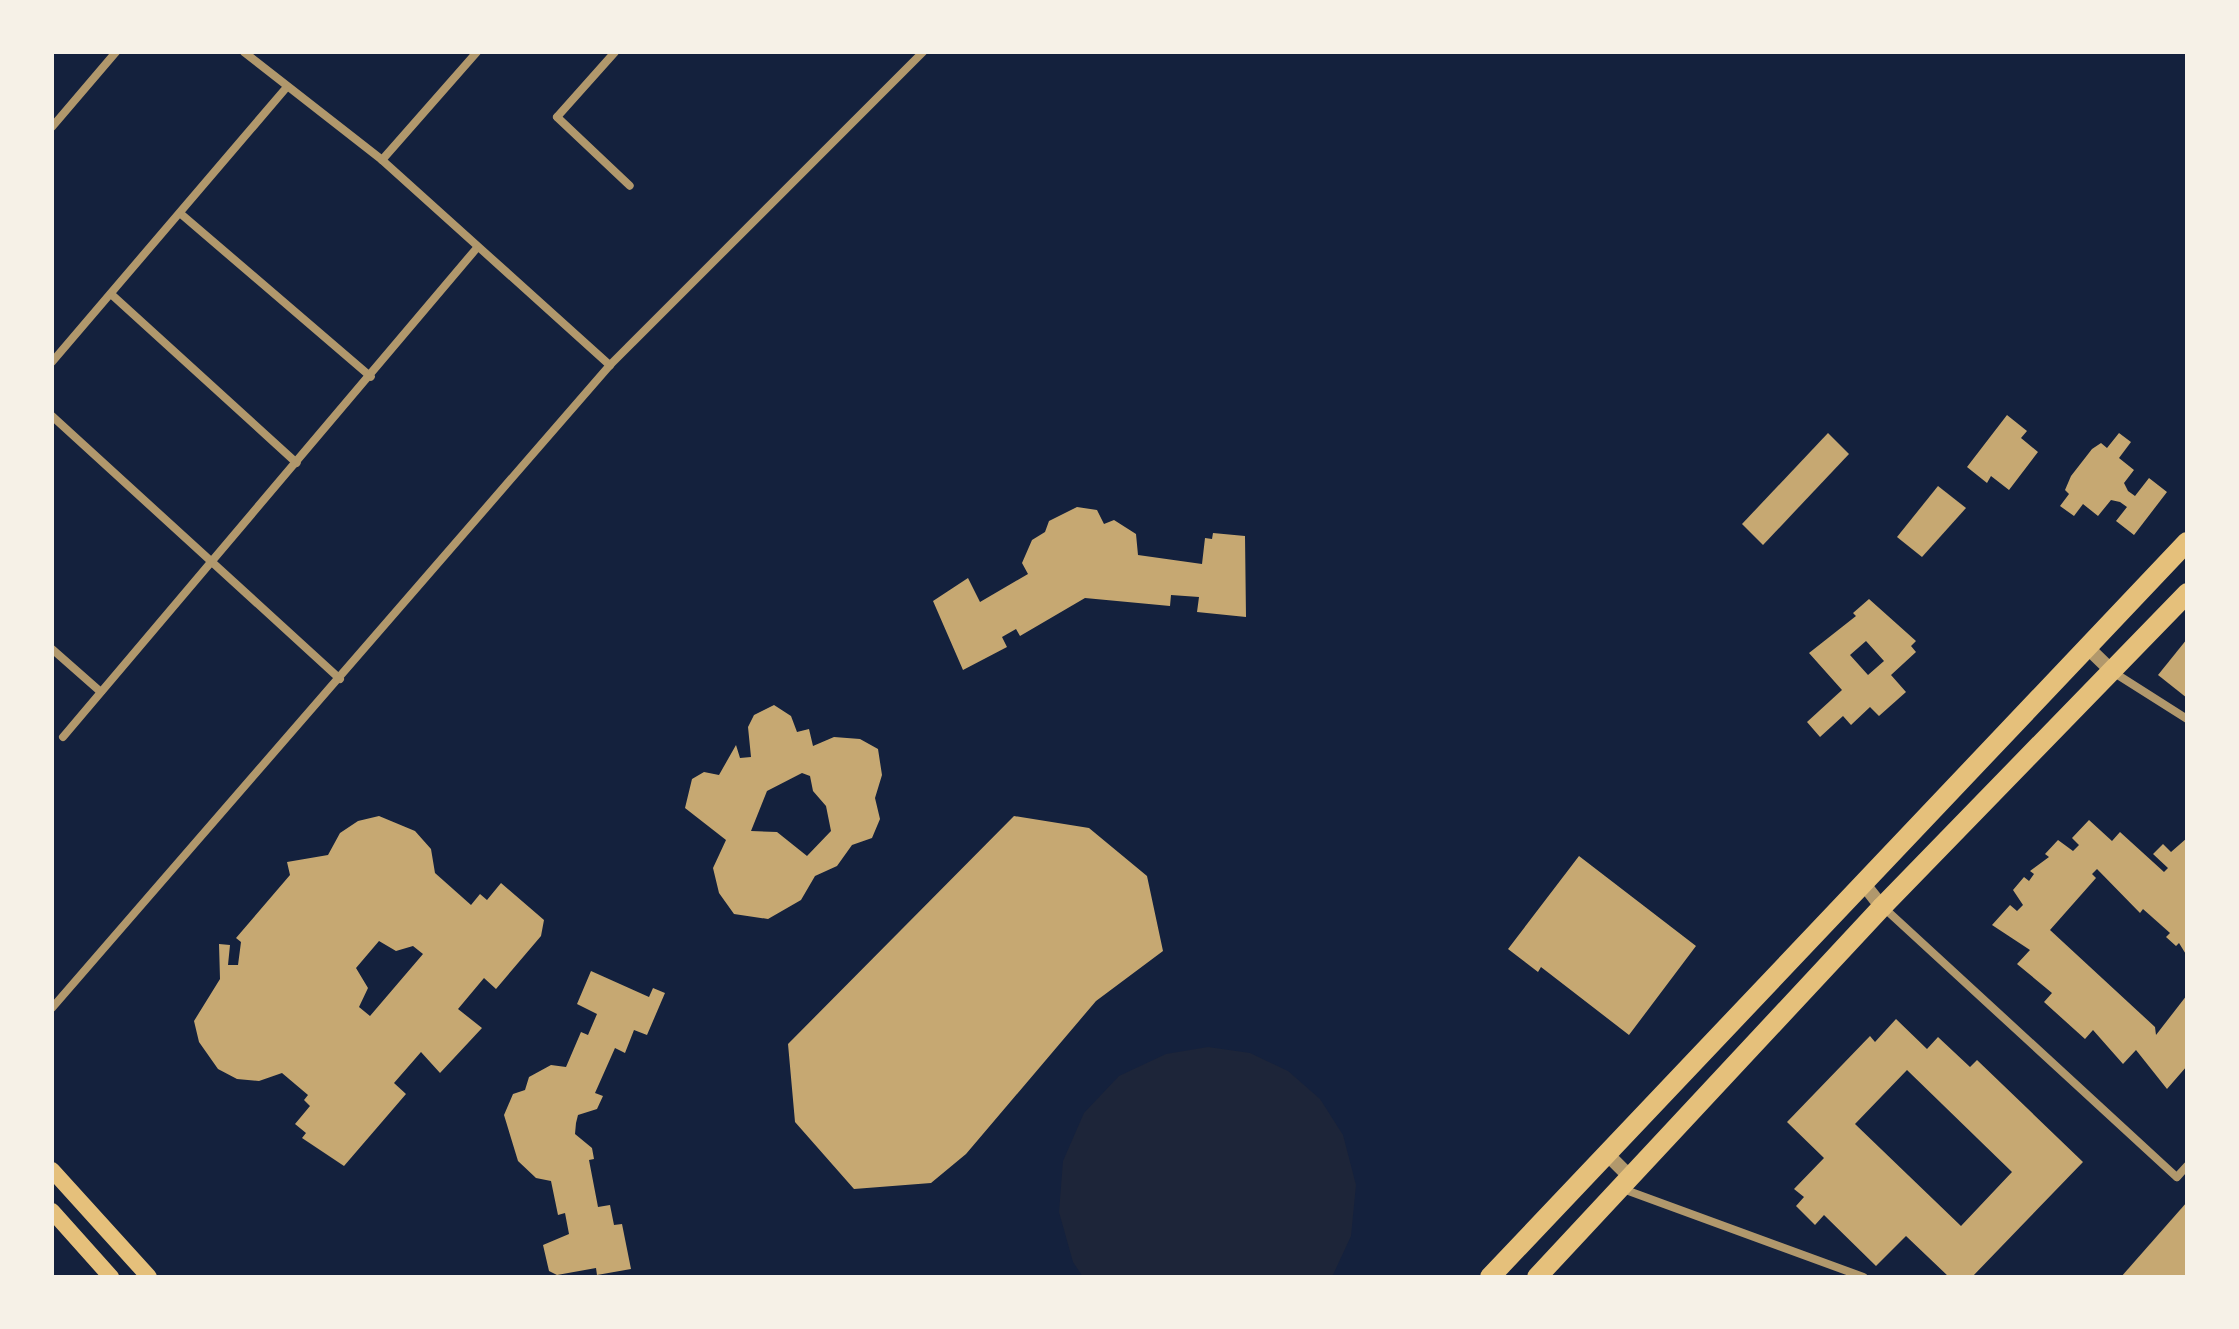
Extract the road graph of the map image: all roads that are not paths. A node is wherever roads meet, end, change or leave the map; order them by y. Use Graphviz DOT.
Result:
graph roads {
  1 [pos="116,52"];
  2 [pos="244,52"];
  3 [pos="477,52"];
  4 [pos="615,52"];
  5 [pos="923,52"];
  6 [pos="287,87"];
  7 [pos="54,121"];
  8 [pos="382,160"];
  9 [pos="630,186"];
  10 [pos="181,214"];
  11 [pos="476,249"];
  12 [pos="111,294"];
  13 [pos="52,362"];
  14 [pos="610,365"];
  15 [pos="371,377"];
  16 [pos="52,416"];
  17 [pos="297,463"];
  18 [pos="2187,542"];
  19 [pos="213,561"];
  20 [pos="2187,593"];
  21 [pos="2087,647"];
  22 [pos="52,649"];
  23 [pos="2111,670"];
  24 [pos="340,679"];
  25 [pos="101,692"];
  26 [pos="2187,719"];
  27 [pos="63,737"];
  28 [pos="1863,883"];
  29 [pos="1882,907"];
  30 [pos="52,1008"];
  31 [pos="1607,1154"];
  32 [pos="2187,1166"];
  33 [pos="52,1170"];
  34 [pos="1626,1183"];
  35 [pos="52,1211"];
  36 [pos="111,1277"];
  37 [pos="149,1277"];
  38 [pos="1490,1277"];
  39 [pos="1537,1277"];
  40 [pos="1863,1277"];
  1 -- 7 [label="street"];
  2 -- 6 [label="street"];
  3 -- 8 [label="street"];
  4 -- 9 [label="street"];
  5 -- 14 [label="street"];
  6 -- 8 [label="street"];
  6 -- 10 [label="street"];
  8 -- 11 [label="street"];
  10 -- 12 [label="street"];
  10 -- 15 [label="street"];
  11 -- 14 [label="street"];
  11 -- 15 [label="street"];
  12 -- 13 [label="street"];
  12 -- 17 [label="street"];
  14 -- 24 [label="street"];
  15 -- 17 [label="street"];
  16 -- 19 [label="street"];
  17 -- 19 [label="street"];
  18 -- 21 [label="main road"];
  19 -- 24 [label="street"];
  19 -- 25 [label="street"];
  20 -- 23 [label="main road"];
  21 -- 23 [label="street"];
  21 -- 28 [label="main road"];
  22 -- 25 [label="street"];
  23 -- 26 [label="street"];
  23 -- 29 [label="main road"];
  24 -- 30 [label="street"];
  25 -- 27 [label="street"];
  28 -- 29 [label="street"];
  28 -- 31 [label="main road"];
  29 -- 32 [label="street"];
  29 -- 34 [label="main road"];
  31 -- 34 [label="street"];
  31 -- 38 [label="main road"];
  33 -- 37 [label="main road"];
  34 -- 39 [label="main road"];
  34 -- 40 [label="street"];
  35 -- 36 [label="main road"];
}
